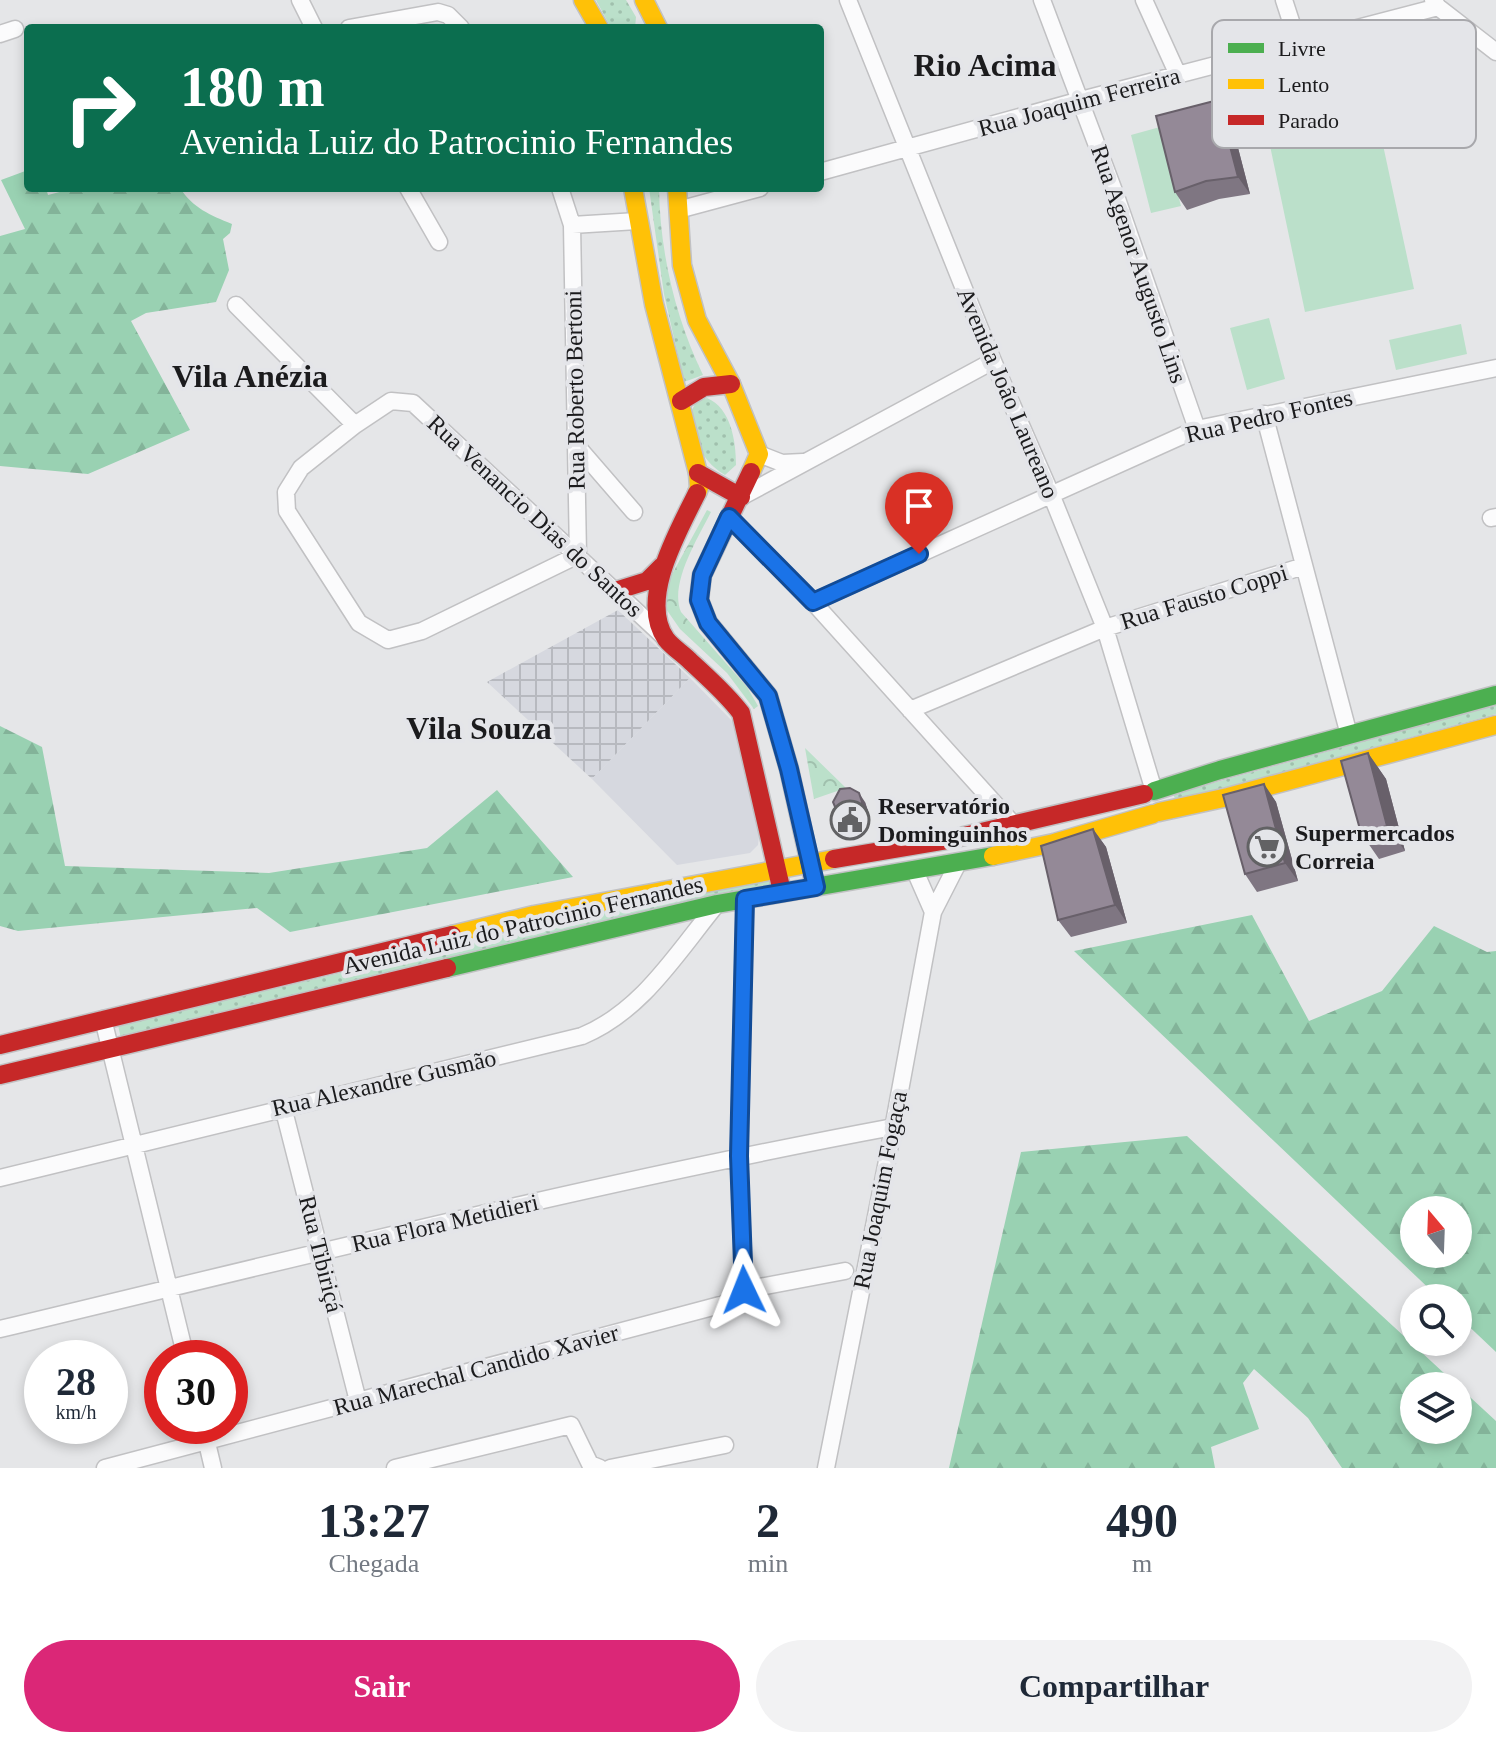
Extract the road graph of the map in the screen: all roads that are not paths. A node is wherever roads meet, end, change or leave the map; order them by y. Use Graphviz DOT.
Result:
graph roads {
  1 [pos="300,0"];
  2 [pos="583,0"];
  3 [pos="644,0"];
  4 [pos="848,0"];
  5 [pos="1042,0"];
  6 [pos="1144,0"];
  7 [pos="1284,0"];
  8 [pos="1435,4"];
  9 [pos="1291,20"];
  10 [pos="1379,20"];
  11 [pos="1455,20"];
  12 [pos="312,24"];
  13 [pos="371,24"];
  14 [pos="457,24"];
  15 [pos="597,24"];
  16 [pos="656,24"];
  17 [pos="1476,36"];
  18 [pos="1496,52"];
  19 [pos="1212,66"];
  20 [pos="1178,75"];
  21 [pos="1081,100"];
  22 [pos="907,149"];
  23 [pos="824,171"];
  24 [pos="410,192"];
  25 [pos="561,192"];
  26 [pos="633,192"];
  27 [pos="677,192"];
  28 [pos="745,192"];
  29 [pos="678,210"];
  30 [pos="637,221"];
  31 [pos="572,225"];
  32 [pos="439,242"];
  33 [pos="236,305"];
  34 [pos="993,361"];
  35 [pos="1496,368"];
  36 [pos="731,384"];
  37 [pos="681,401"];
  38 [pos="1264,414"];
  39 [pos="355,425"];
  40 [pos="1197,429"];
  41 [pos="576,445"];
  42 [pos="759,454"];
  43 [pos="804,462"];
  44 [pos="698,481"];
  45 [pos="1051,494"];
  46 [pos="741,497"];
  47 [pos="634,512"];
  48 [pos="729,517"];
  49 [pos="578,555"];
  50 [pos="664,564"];
  51 [pos="1304,566"];
  52 [pos="615,591"];
  53 [pos="813,602"];
  54 [pos="1105,628"];
  55 [pos="665,638"];
  56 [pos="1496,695"];
  57 [pos="910,710"];
  58 [pos="1496,725"];
  59 [pos="1349,735"];
  60 [pos="789,769"];
  61 [pos="758,777"];
  62 [pos="1149,793"];
  63 [pos="1156,813"];
  64 [pos="1014,825"];
  65 [pos="810,862"];
  66 [pos="958,863"];
  67 [pos="776,868"];
  68 [pos="915,871"];
  69 [pos="816,887"];
  70 [pos="782,893"];
  71 [pos="745,899"];
  72 [pos="717,904"];
  73 [pos="933,912"];
  74 [pos="103,1019"];
  75 [pos="0,1045"];
  76 [pos="110,1048"];
  77 [pos="0,1075"];
  78 [pos="283,1107"];
  79 [pos="893,1127"];
  80 [pos="135,1145"];
  81 [pos="739,1156"];
  82 [pos="0,1178"];
  83 [pos="321,1251"];
  84 [pos="845,1271"];
  85 [pos="168,1289"];
  86 [pos="744,1290"];
  87 [pos="0,1329"];
  88 [pos="181,1340"];
  89 [pos="358,1401"];
  90 [pos="248,1424"];
  91 [pos="174,1444"];
  92 [pos="208,1444"];
  93 [pos="725,1445"];
  94 [pos="105,1468"];
  95 [pos="213,1468"];
  96 [pos="395,1468"];
  97 [pos="600,1468"];
  98 [pos="610,1468"];
  99 [pos="826,1468"];
  1 -- 12 [label="street"];
  2 -- 15 [label="main road"];
  3 -- 16 [label="main road"];
  4 -- 22 [label="street, Avenida João Laureano"];
  5 -- 21 [label="street, Rua Agenor Augusto Lins"];
  6 -- 20 [label="street"];
  7 -- 9 [label="street"];
  8 -- 10 [label="street, Rua Joaquim Ferreira"];
  8 -- 11 [label="street"];
  13 -- 14 [label="street"];
  17 -- 18 [label="street"];
  19 -- 20 [label="street, Rua Joaquim Ferreira"];
  20 -- 21 [label="street, Rua Joaquim Ferreira"];
  21 -- 22 [label="street, Rua Joaquim Ferreira"];
  21 -- 40 [label="street, Rua Agenor Augusto Lins"];
  22 -- 23 [label="street, Rua Joaquim Ferreira"];
  22 -- 34 [label="street, Avenida João Laureano"];
  24 -- 32 [label="street"];
  25 -- 31 [label="street, Rua Roberto Bertoni"];
  26 -- 30 [label="main road"];
  27 -- 29 [label="main road"];
  28 -- 29 [label="street"];
  29 -- 36 [label="main road"];
  30 -- 31 [label="street"];
  30 -- 37 [label="main road"];
  31 -- 41 [label="street, Rua Roberto Bertoni"];
  33 -- 39 [label="street"];
  34 -- 43 [label="street"];
  34 -- 45 [label="street, Avenida João Laureano"];
  35 -- 38 [label="street, Rua Pedro Fontes"];
  36 -- 37 [label="main road"];
  36 -- 42 [label="main road"];
  37 -- 44 [label="main road"];
  38 -- 40 [label="street, Rua Pedro Fontes"];
  38 -- 51 [label="street"];
  39 -- 49 [label="street, Rua Venancio Dias do Santos"];
  39 -- 49 [label="street, Rua Venancio Dias do Santos"];
  40 -- 45 [label="street, Rua Pedro Fontes"];
  41 -- 47 [label="street"];
  41 -- 49 [label="street, Rua Roberto Bertoni"];
  42 -- 43 [label="street"];
  42 -- 46 [label="main road"];
  43 -- 46 [label="street"];
  44 -- 46 [label="main road"];
  44 -- 48 [label="main road"];
  44 -- 50 [label="main road"];
  45 -- 53 [label="street, Rua Pedro Fontes"];
  45 -- 54 [label="street, Avenida João Laureano"];
  46 -- 48 [label="main road"];
  48 -- 53 [label="street"];
  48 -- 60 [label="main road"];
  49 -- 52 [label="street, Rua Venancio Dias do Santos"];
  50 -- 52 [label="main road"];
  50 -- 55 [label="main road"];
  51 -- 54 [label="street, Rua Fausto Coppi"];
  51 -- 59 [label="street"];
  52 -- 55 [label="street, Rua Venancio Dias do Santos"];
  53 -- 57 [label="street"];
  54 -- 57 [label="street, Rua Fausto Coppi"];
  54 -- 62 [label="street, Avenida João Laureano"];
  55 -- 61 [label="main road"];
  56 -- 59 [label="main road, Avenida Luiz do Patrocinio Fernandes"];
  57 -- 64 [label="street"];
  58 -- 63 [label="main road, Avenida Luiz do Patrocinio Fernandes"];
  59 -- 62 [label="main road, Avenida Luiz do Patrocinio Fernandes"];
  60 -- 61 [label="main road"];
  60 -- 65 [label="main road"];
  61 -- 67 [label="main road"];
  62 -- 63 [label="main road"];
  62 -- 64 [label="main road, Avenida Luiz do Patrocinio Fernandes"];
  63 -- 66 [label="main road, Avenida Luiz do Patrocinio Fernandes"];
  64 -- 65 [label="main road, Avenida Luiz do Patrocinio Fernandes"];
  65 -- 67 [label="main road, Avenida Luiz do Patrocinio Fernandes"];
  65 -- 69 [label="main road"];
  66 -- 68 [label="main road, Avenida Luiz do Patrocinio Fernandes"];
  66 -- 73 [label="street, Rua Joaquim Fogaça"];
  67 -- 70 [label="main road"];
  67 -- 74 [label="main road, Avenida Luiz do Patrocinio Fernandes"];
  68 -- 69 [label="main road, Avenida Luiz do Patrocinio Fernandes"];
  68 -- 73 [label="street"];
  69 -- 70 [label="main road, Avenida Luiz do Patrocinio Fernandes"];
  70 -- 71 [label="main road, Avenida Luiz do Patrocinio Fernandes"];
  71 -- 72 [label="main road, Avenida Luiz do Patrocinio Fernandes"];
  71 -- 81 [label="street"];
  72 -- 76 [label="main road, Avenida Luiz do Patrocinio Fernandes"];
  72 -- 78 [label="street, Rua Alexandre Gusmão"];
  73 -- 79 [label="street, Rua Joaquim Fogaça"];
  74 -- 75 [label="main road, Avenida Luiz do Patrocinio Fernandes"];
  74 -- 76 [label="street"];
  76 -- 77 [label="main road, Avenida Luiz do Patrocinio Fernandes"];
  76 -- 80 [label="street"];
  78 -- 80 [label="street, Rua Alexandre Gusmão"];
  78 -- 83 [label="street, Rua Tibiriçá"];
  79 -- 81 [label="street, Rua Flora Metidieri"];
  79 -- 99 [label="street, Rua Joaquim Fogaça"];
  80 -- 82 [label="street, Rua Alexandre Gusmão"];
  80 -- 85 [label="street"];
  81 -- 83 [label="street, Rua Flora Metidieri"];
  81 -- 86 [label="street"];
  83 -- 85 [label="street, Rua Flora Metidieri"];
  83 -- 89 [label="street, Rua Tibiriçá"];
  84 -- 86 [label="street, Rua Marechal Candido Xavier"];
  85 -- 87 [label="street, Rua Flora Metidieri"];
  85 -- 88 [label="street"];
  86 -- 89 [label="street, Rua Marechal Candido Xavier"];
  89 -- 90 [label="street, Rua Marechal Candido Xavier"];
  91 -- 94 [label="street, Rua Marechal Candido Xavier"];
  92 -- 95 [label="street"];
  93 -- 98 [label="street"];
  96 -- 97 [label="street"];
}
